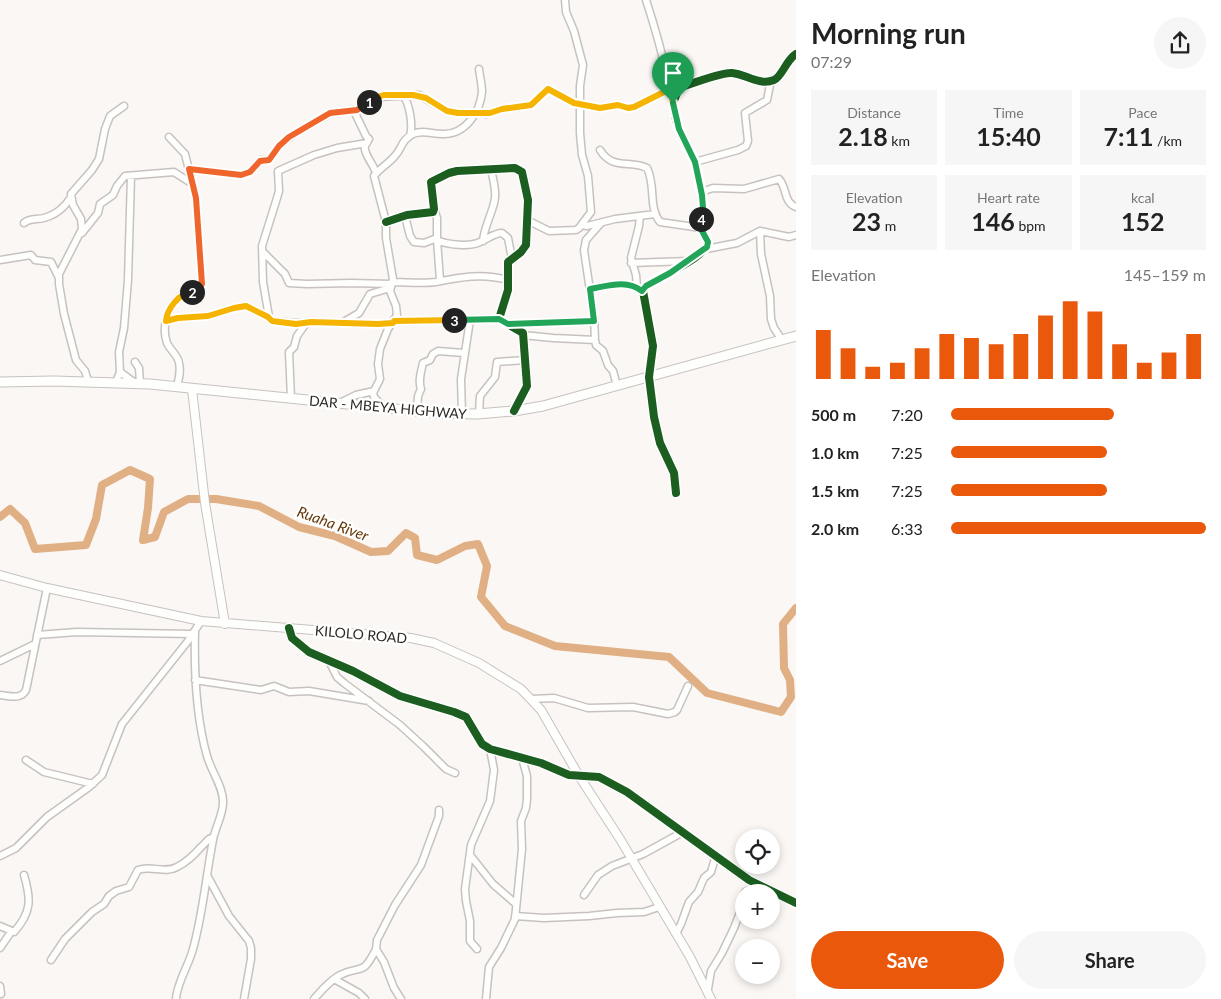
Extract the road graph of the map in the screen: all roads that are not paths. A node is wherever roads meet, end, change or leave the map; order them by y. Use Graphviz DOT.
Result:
graph roads {
  1 [pos="565,0"];
  2 [pos="646,0"];
  3 [pos="796,54"];
  4 [pos="479,69"];
  5 [pos="771,80"];
  6 [pos="670,89"];
  7 [pos="403,95"];
  8 [pos="673,103"];
  9 [pos="580,104"];
  10 [pos="124,106"];
  11 [pos="354,111"];
  12 [pos="473,116"];
  13 [pos="410,136"];
  14 [pos="169,137"];
  15 [pos="367,143"];
  16 [pos="600,150"];
  17 [pos="695,162"];
  18 [pos="189,169"];
  19 [pos="491,170"];
  20 [pos="376,173"];
  21 [pos="131,176"];
  22 [pos="191,183"];
  23 [pos="701,192"];
  24 [pos="71,197"];
  25 [pos="796,207"];
  26 [pos="434,209"];
  27 [pos="655,214"];
  28 [pos="404,216"];
  29 [pos="640,216"];
  30 [pos="528,220"];
  31 [pos="386,222"];
  32 [pos="24,223"];
  33 [pos="601,223"];
  34 [pos="582,225"];
  35 [pos="701,228"];
  36 [pos="760,231"];
  37 [pos="796,235"];
  38 [pos="78,237"];
  39 [pos="437,239"];
  40 [pos="483,241"];
  41 [pos="706,249"];
  42 [pos="263,252"];
  43 [pos="512,259"];
  44 [pos="0,260"];
  45 [pos="689,261"];
  46 [pos="631,263"];
  47 [pos="59,278"];
  48 [pos="440,280"];
  49 [pos="508,280"];
  50 [pos="391,285"];
  51 [pos="590,289"];
  52 [pos="640,289"];
  53 [pos="269,317"];
  54 [pos="499,319"];
  55 [pos="470,320"];
  56 [pos="166,321"];
  57 [pos="594,321"];
  58 [pos="307,322"];
  59 [pos="394,322"];
  60 [pos="342,323"];
  61 [pos="508,324"];
  62 [pos="523,334"];
  63 [pos="796,336"];
  64 [pos="594,340"];
  65 [pos="782,340"];
  66 [pos="464,353"];
  67 [pos="526,360"];
  68 [pos="135,362"];
  69 [pos="120,372"];
  70 [pos="649,377"];
  71 [pos="88,381"];
  72 [pos="0,382"];
  73 [pos="116,382"];
  74 [pos="138,383"];
  75 [pos="177,386"];
  76 [pos="617,386"];
  77 [pos="192,389"];
  78 [pos="374,391"];
  79 [pos="290,398"];
  80 [pos="339,404"];
  81 [pos="384,408"];
  82 [pos="418,411"];
  83 [pos="514,411"];
  84 [pos="462,414"];
  85 [pos="479,414"];
  86 [pos="676,493"];
  87 [pos="0,575"];
  88 [pos="47,588"];
  89 [pos="201,621"];
  90 [pos="225,624"];
  91 [pos="289,628"];
  92 [pos="194,632"];
  93 [pos="37,635"];
  94 [pos="35,644"];
  95 [pos="0,661"];
  96 [pos="329,661"];
  97 [pos="195,680"];
  98 [pos="688,686"];
  99 [pos="0,695"];
  100 [pos="531,699"];
  101 [pos="369,700"];
  102 [pos="490,749"];
  103 [pos="522,758"];
  104 [pos="26,760"];
  105 [pos="455,773"];
  106 [pos="579,776"];
  107 [pos="94,784"];
  108 [pos="439,810"];
  109 [pos="683,832"];
  110 [pos="213,837"];
  111 [pos="470,855"];
  112 [pos="716,855"];
  113 [pos="0,856"];
  114 [pos="632,859"];
  115 [pos="24,875"];
  116 [pos="207,876"];
  117 [pos="755,884"];
  118 [pos="584,895"];
  119 [pos="780,895"];
  120 [pos="796,902"];
  121 [pos="516,904"];
  122 [pos="659,906"];
  123 [pos="515,916"];
  124 [pos="735,925"];
  125 [pos="0,926"];
  126 [pos="11,932"];
  127 [pos="676,934"];
  128 [pos="0,948"];
  129 [pos="376,949"];
  130 [pos="477,950"];
  131 [pos="51,960"];
  132 [pos="334,980"];
  133 [pos="0,986"];
  134 [pos="708,990"];
  135 [pos="1,994"];
  136 [pos="176,999"];
  137 [pos="244,999"];
  138 [pos="314,999"];
  139 [pos="365,999"];
  140 [pos="402,999"];
  141 [pos="486,999"];
  142 [pos="711,999"];
  1 -- 9 [label="street"];
  2 -- 6 [label="street"];
  3 -- 5 [label="street"];
  4 -- 12 [label="street"];
  5 -- 8 [label="street"];
  5 -- 17 [label="street"];
  6 -- 8 [label="street"];
  6 -- 9 [label="street"];
  7 -- 11 [label="street"];
  7 -- 12 [label="street"];
  7 -- 13 [label="street"];
  8 -- 17 [label="street"];
  9 -- 12 [label="street"];
  9 -- 34 [label="street"];
  10 -- 24 [label="street"];
  11 -- 15 [label="street"];
  11 -- 18 [label="street"];
  12 -- 13 [label="street"];
  13 -- 20 [label="street"];
  14 -- 18 [label="street"];
  15 -- 20 [label="street"];
  15 -- 42 [label="street"];
  16 -- 27 [label="street"];
  17 -- 23 [label="street"];
  18 -- 22 [label="street"];
  19 -- 26 [label="street"];
  19 -- 30 [label="street"];
  19 -- 40 [label="street"];
  20 -- 31 [label="street"];
  21 -- 22 [label="street"];
  21 -- 38 [label="street"];
  21 -- 69 [label="street"];
  22 -- 56 [label="street"];
  23 -- 25 [label="street"];
  23 -- 35 [label="street"];
  24 -- 32 [label="street"];
  24 -- 38 [label="street"];
  26 -- 28 [label="street"];
  26 -- 39 [label="street"];
  27 -- 29 [label="street"];
  27 -- 35 [label="street"];
  28 -- 31 [label="street"];
  28 -- 39 [label="street"];
  29 -- 33 [label="street"];
  29 -- 46 [label="street"];
  30 -- 34 [label="street"];
  30 -- 43 [label="street"];
  31 -- 50 [label="street"];
  33 -- 34 [label="street"];
  33 -- 51 [label="street"];
  35 -- 41 [label="street"];
  36 -- 37 [label="street"];
  36 -- 41 [label="street"];
  36 -- 65 [label="street"];
  38 -- 47 [label="street"];
  39 -- 40 [label="street"];
  39 -- 48 [label="street"];
  40 -- 43 [label="street"];
  41 -- 45 [label="street"];
  42 -- 50 [label="street"];
  42 -- 53 [label="street"];
  43 -- 49 [label="street"];
  44 -- 47 [label="street"];
  45 -- 46 [label="street"];
  45 -- 52 [label="street"];
  46 -- 52 [label="street"];
  47 -- 71 [label="street"];
  48 -- 49 [label="street"];
  48 -- 50 [label="street"];
  49 -- 54 [label="street"];
  50 -- 59 [label="street"];
  50 -- 60 [label="street"];
  51 -- 52 [label="street"];
  51 -- 57 [label="street"];
  52 -- 70 [label="street"];
  53 -- 56 [label="street"];
  53 -- 58 [label="street"];
  54 -- 55 [label="street"];
  54 -- 61 [label="street"];
  55 -- 59 [label="street"];
  55 -- 66 [label="street"];
  56 -- 75 [label="street"];
  57 -- 61 [label="street"];
  57 -- 64 [label="street"];
  58 -- 60 [label="street"];
  58 -- 79 [label="street"];
  59 -- 60 [label="street"];
  59 -- 78 [label="street"];
  61 -- 62 [label="street"];
  62 -- 64 [label="street"];
  62 -- 67 [label="street"];
  63 -- 65 [label="highway, DAR - MBEYA HIGHWAY"];
  64 -- 76 [label="street"];
  65 -- 70 [label="highway, DAR - MBEYA HIGHWAY"];
  66 -- 82 [label="street"];
  66 -- 84 [label="street"];
  67 -- 83 [label="street"];
  67 -- 85 [label="street"];
  68 -- 74 [label="street"];
  69 -- 73 [label="street"];
  69 -- 74 [label="street"];
  70 -- 76 [label="highway, DAR - MBEYA HIGHWAY"];
  70 -- 86 [label="street"];
  71 -- 72 [label="highway, DAR - MBEYA HIGHWAY"];
  71 -- 73 [label="highway, DAR - MBEYA HIGHWAY"];
  73 -- 74 [label="highway, DAR - MBEYA HIGHWAY"];
  74 -- 75 [label="highway, DAR - MBEYA HIGHWAY"];
  75 -- 77 [label="highway, DAR - MBEYA HIGHWAY"];
  76 -- 83 [label="highway, DAR - MBEYA HIGHWAY"];
  77 -- 79 [label="highway, DAR - MBEYA HIGHWAY"];
  77 -- 90 [label="main road"];
  78 -- 80 [label="street"];
  78 -- 81 [label="street"];
  79 -- 80 [label="highway, DAR - MBEYA HIGHWAY"];
  80 -- 81 [label="highway, DAR - MBEYA HIGHWAY"];
  81 -- 82 [label="highway, DAR - MBEYA HIGHWAY"];
  82 -- 84 [label="highway, DAR - MBEYA HIGHWAY"];
  83 -- 85 [label="highway, DAR - MBEYA HIGHWAY"];
  84 -- 85 [label="highway, DAR - MBEYA HIGHWAY"];
  87 -- 88 [label="main road, KILOLO ROAD"];
  88 -- 89 [label="main road, KILOLO ROAD"];
  88 -- 93 [label="street"];
  89 -- 90 [label="main road, KILOLO ROAD"];
  89 -- 92 [label="street"];
  90 -- 91 [label="main road, KILOLO ROAD"];
  91 -- 96 [label="street"];
  91 -- 100 [label="main road, KILOLO ROAD"];
  92 -- 93 [label="street"];
  92 -- 97 [label="street"];
  92 -- 107 [label="street"];
  93 -- 94 [label="street"];
  94 -- 95 [label="street"];
  94 -- 99 [label="street"];
  96 -- 101 [label="street"];
  96 -- 102 [label="street"];
  97 -- 101 [label="street"];
  97 -- 110 [label="street"];
  98 -- 100 [label="street"];
  100 -- 106 [label="main road, KILOLO ROAD"];
  101 -- 105 [label="street"];
  102 -- 103 [label="street"];
  102 -- 111 [label="street"];
  103 -- 106 [label="street"];
  103 -- 121 [label="street"];
  104 -- 107 [label="street"];
  106 -- 109 [label="street"];
  106 -- 114 [label="main road, KILOLO ROAD"];
  107 -- 113 [label="street"];
  108 -- 129 [label="street"];
  109 -- 112 [label="street"];
  109 -- 114 [label="street"];
  110 -- 116 [label="street"];
  110 -- 131 [label="street"];
  111 -- 121 [label="street"];
  111 -- 130 [label="street"];
  112 -- 117 [label="street"];
  112 -- 127 [label="street"];
  114 -- 118 [label="street"];
  114 -- 122 [label="main road, KILOLO ROAD"];
  115 -- 126 [label="street"];
  116 -- 136 [label="street"];
  116 -- 137 [label="street"];
  119 -- 120 [label="street"];
  121 -- 123 [label="street"];
  122 -- 123 [label="street"];
  122 -- 127 [label="main road, KILOLO ROAD"];
  123 -- 141 [label="street"];
  124 -- 134 [label="street"];
  125 -- 126 [label="street"];
  126 -- 128 [label="street"];
  127 -- 134 [label="main road, KILOLO ROAD"];
  129 -- 132 [label="street"];
  129 -- 140 [label="street"];
  132 -- 138 [label="street"];
  132 -- 139 [label="street"];
  133 -- 135 [label="street"];
  134 -- 142 [label="main road, KILOLO ROAD"];
}
